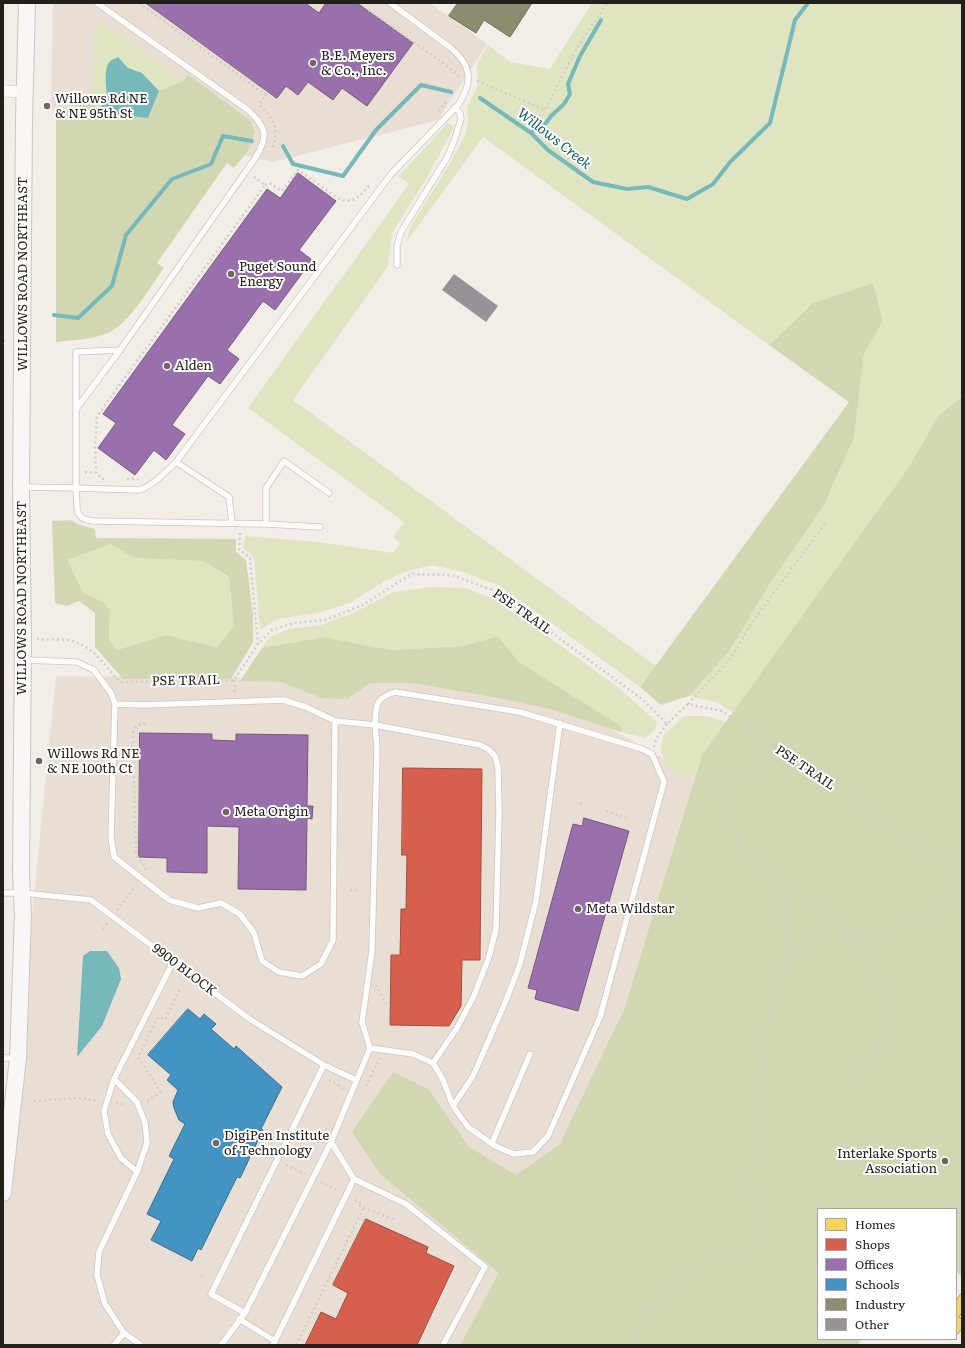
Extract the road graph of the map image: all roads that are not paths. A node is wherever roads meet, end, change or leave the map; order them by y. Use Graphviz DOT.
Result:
graph roads {
  1 [pos="27,3"];
  2 [pos="97,3"];
  3 [pos="390,3"];
  4 [pos="3,91"];
  5 [pos="25,92"];
  6 [pos="455,107"];
  7 [pos="397,265"];
  8 [pos="120,350"];
  9 [pos="76,408"];
  10 [pos="176,462"];
  11 [pos="21,487"];
  12 [pos="76,488"];
  13 [pos="329,493"];
  14 [pos="232,523"];
  15 [pos="266,524"];
  16 [pos="320,527"];
  17 [pos="22,660"];
  18 [pos="115,704"];
  19 [pos="335,722"];
  20 [pos="560,724"];
  21 [pos="375,725"];
  22 [pos="3,893"];
  23 [pos="22,893"];
  24 [pos="173,962"];
  25 [pos="370,1048"];
  26 [pos="530,1054"];
  27 [pos="10,1058"];
  28 [pos="433,1063"];
  29 [pos="324,1065"];
  30 [pos="114,1079"];
  31 [pos="356,1080"];
  32 [pos="453,1106"];
  33 [pos="331,1142"];
  34 [pos="492,1143"];
  35 [pos="137,1172"];
  36 [pos="354,1179"];
  37 [pos="3,1193"];
  38 [pos="245,1313"];
  39 [pos="240,1319"];
  40 [pos="124,1333"];
  41 [pos="274,1343"];
  42 [pos="114,1345"];
  43 [pos="141,1345"];
  44 [pos="221,1345"];
  45 [pos="444,1345"];
  1 -- 5 [label="main road, WILLOWS ROAD NORTHEAST"];
  2 -- 8 [label="lane"];
  3 -- 6 [label="lane"];
  4 -- 5 [label="street"];
  5 -- 11 [label="main road, WILLOWS ROAD NORTHEAST"];
  6 -- 7 [label="lane"];
  6 -- 10 [label="lane"];
  8 -- 9 [label="lane"];
  8 -- 9 [label="lane"];
  9 -- 12 [label="lane"];
  10 -- 12 [label="lane"];
  10 -- 14 [label="lane"];
  11 -- 12 [label="lane"];
  11 -- 17 [label="main road, WILLOWS ROAD NORTHEAST"];
  12 -- 14 [label="lane"];
  13 -- 15 [label="lane"];
  14 -- 15 [label="lane"];
  15 -- 16 [label="lane"];
  17 -- 18 [label="lane"];
  17 -- 23 [label="main road, WILLOWS ROAD NORTHEAST"];
  18 -- 19 [label="lane"];
  18 -- 19 [label="lane"];
  19 -- 21 [label="lane"];
  20 -- 21 [label="lane"];
  20 -- 32 [label="lane"];
  20 -- 34 [label="lane"];
  21 -- 25 [label="lane"];
  21 -- 28 [label="lane"];
  22 -- 23 [label="lane, 9900 BLOCK"];
  23 -- 24 [label="lane, 9900 BLOCK"];
  23 -- 27 [label="main road, WILLOWS ROAD NORTHEAST"];
  24 -- 29 [label="lane, 9900 BLOCK"];
  24 -- 30 [label="lane"];
  25 -- 28 [label="lane"];
  25 -- 31 [label="lane"];
  26 -- 34 [label="lane"];
  27 -- 37 [label="main road, WILLOWS ROAD NORTHEAST"];
  28 -- 32 [label="lane"];
  29 -- 31 [label="lane, 9900 BLOCK"];
  29 -- 38 [label="lane"];
  30 -- 35 [label="lane"];
  30 -- 35 [label="lane"];
  31 -- 33 [label="lane"];
  32 -- 34 [label="lane"];
  33 -- 36 [label="lane"];
  33 -- 38 [label="lane"];
  35 -- 40 [label="lane"];
  36 -- 41 [label="lane"];
  36 -- 45 [label="lane"];
  38 -- 39 [label="lane"];
  39 -- 41 [label="lane"];
  39 -- 44 [label="lane"];
  40 -- 42 [label="lane"];
  40 -- 43 [label="lane"];
}
